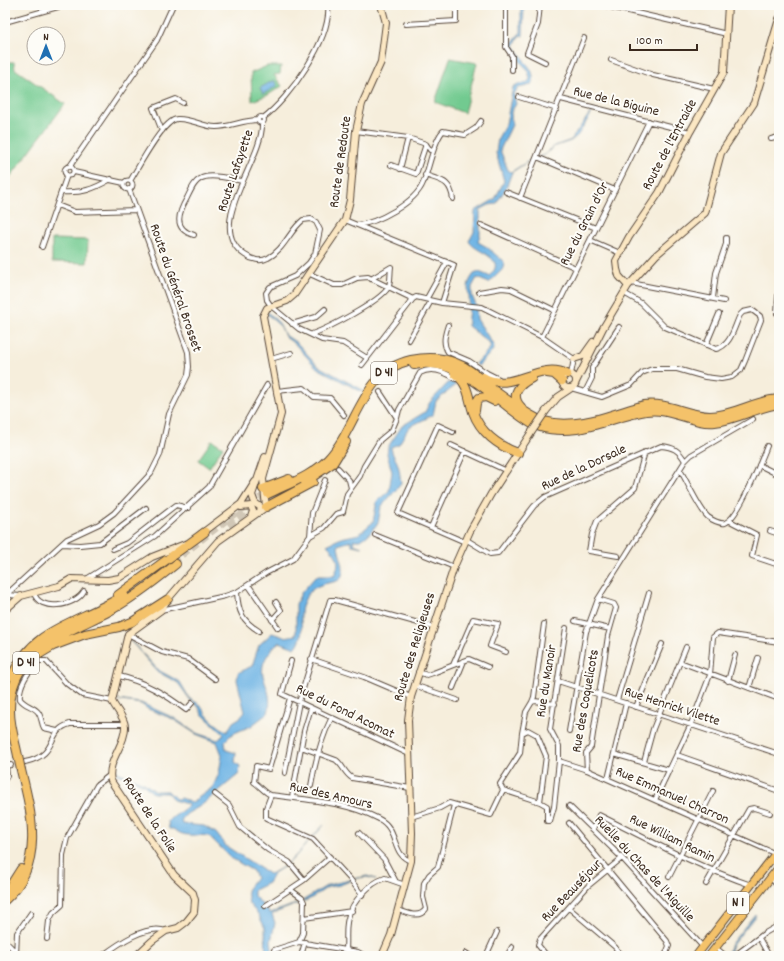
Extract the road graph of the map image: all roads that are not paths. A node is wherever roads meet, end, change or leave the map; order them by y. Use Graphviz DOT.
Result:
graph roads {
  1 [pos="65,5"];
  2 [pos="170,5"];
  3 [pos="173,5"];
  4 [pos="328,5"];
  5 [pos="381,5"];
  6 [pos="456,5"];
  7 [pos="506,5"];
  8 [pos="540,5"];
  9 [pos="602,5"];
  10 [pos="728,5"];
  11 [pos="167,19"];
  12 [pos="779,19"];
  13 [pos="5,22"];
  14 [pos="406,24"];
  15 [pos="727,34"];
  16 [pos="584,38"];
  17 [pos="611,60"];
  18 [pos="544,62"];
  19 [pos="512,70"];
  20 [pos="714,89"];
  21 [pos="519,97"];
  22 [pos="561,99"];
  23 [pos="183,103"];
  24 [pos="557,109"];
  25 [pos="264,118"];
  26 [pos="258,120"];
  27 [pos="481,121"];
  28 [pos="649,121"];
  29 [pos="262,123"];
  30 [pos="162,131"];
  31 [pos="356,131"];
  32 [pos="690,132"];
  33 [pos="779,137"];
  34 [pos="408,138"];
  35 [pos="771,139"];
  36 [pos="426,144"];
  37 [pos="430,150"];
  38 [pos="537,157"];
  39 [pos="391,165"];
  40 [pos="70,166"];
  41 [pos="400,169"];
  42 [pos="74,172"];
  43 [pos="68,175"];
  44 [pos="425,175"];
  45 [pos="111,179"];
  46 [pos="130,181"];
  47 [pos="242,181"];
  48 [pos="124,183"];
  49 [pos="129,189"];
  50 [pos="615,190"];
  51 [pos="61,192"];
  52 [pos="506,192"];
  53 [pos="520,198"];
  54 [pos="453,199"];
  55 [pos="57,205"];
  56 [pos="136,210"];
  57 [pos="344,220"];
  58 [pos="354,225"];
  59 [pos="481,226"];
  60 [pos="596,228"];
  61 [pos="194,234"];
  62 [pos="726,238"];
  63 [pos="590,240"];
  64 [pos="42,247"];
  65 [pos="620,253"];
  66 [pos="447,262"];
  67 [pos="576,268"];
  68 [pos="310,274"];
  69 [pos="371,279"];
  70 [pos="779,280"];
  71 [pos="630,285"];
  72 [pos="388,288"];
  73 [pos="479,292"];
  74 [pos="624,293"];
  75 [pos="713,298"];
  76 [pos="413,299"];
  77 [pos="429,300"];
  78 [pos="724,301"];
  79 [pos="442,303"];
  80 [pos="271,306"];
  81 [pos="326,309"];
  82 [pos="554,310"];
  83 [pos="778,313"];
  84 [pos="719,314"];
  85 [pos="292,324"];
  86 [pos="448,325"];
  87 [pos="619,327"];
  88 [pos="603,328"];
  89 [pos="312,334"];
  90 [pos="542,337"];
  91 [pos="409,340"];
  92 [pos="706,345"];
  93 [pos="291,353"];
  94 [pos="367,358"];
  95 [pos="272,359"];
  96 [pos="573,361"];
  97 [pos="362,365"];
  98 [pos="441,365"];
  99 [pos="467,368"];
  100 [pos="584,369"];
  101 [pos="567,377"];
  102 [pos="509,381"];
  103 [pos="266,385"];
  104 [pos="573,386"];
  105 [pos="467,388"];
  106 [pos="517,389"];
  107 [pos="277,390"];
  108 [pos="380,392"];
  109 [pos="585,392"];
  110 [pos="558,397"];
  111 [pos="779,399"];
  112 [pos="476,401"];
  113 [pos="779,404"];
  114 [pos="515,413"];
  115 [pos="344,415"];
  116 [pos="397,418"];
  117 [pos="753,419"];
  118 [pos="477,421"];
  119 [pos="536,421"];
  120 [pos="453,432"];
  121 [pos="275,436"];
  122 [pos="451,445"];
  123 [pos="768,446"];
  124 [pos="465,451"];
  125 [pos="645,452"];
  126 [pos="518,453"];
  127 [pos="685,461"];
  128 [pos="759,465"];
  129 [pos="336,466"];
  130 [pos="680,470"];
  131 [pos="507,471"];
  132 [pos="779,475"];
  133 [pos="325,480"];
  134 [pos="255,482"];
  135 [pos="351,488"];
  136 [pos="267,494"];
  137 [pos="252,495"];
  138 [pos="241,507"];
  139 [pos="146,508"];
  140 [pos="188,508"];
  141 [pos="265,508"];
  142 [pos="230,513"];
  143 [pos="251,517"];
  144 [pos="730,521"];
  145 [pos="431,527"];
  146 [pos="770,531"];
  147 [pos="205,532"];
  148 [pos="375,534"];
  149 [pos="779,534"];
  150 [pos="310,536"];
  151 [pos="466,541"];
  152 [pos="62,544"];
  153 [pos="113,549"];
  154 [pos="618,556"];
  155 [pos="779,565"];
  156 [pos="454,567"];
  157 [pos="85,580"];
  158 [pos="249,586"];
  159 [pos="16,587"];
  160 [pos="84,591"];
  161 [pos="34,592"];
  162 [pos="237,592"];
  163 [pos="650,593"];
  164 [pos="6,595"];
  165 [pos="19,596"];
  166 [pos="168,599"];
  167 [pos="598,599"];
  168 [pos="276,602"];
  169 [pos="99,608"];
  170 [pos="5,610"];
  171 [pos="151,610"];
  172 [pos="161,610"];
  173 [pos="272,620"];
  174 [pos="575,621"];
  175 [pos="544,624"];
  176 [pos="588,624"];
  177 [pos="433,627"];
  178 [pos="278,628"];
  179 [pos="566,628"];
  180 [pos="610,629"];
  181 [pos="259,631"];
  182 [pos="128,634"];
  183 [pos="779,642"];
  184 [pos="662,644"];
  185 [pos="686,647"];
  186 [pos="506,652"];
  187 [pos="735,655"];
  188 [pos="758,658"];
  189 [pos="312,659"];
  190 [pos="291,661"];
  191 [pos="464,661"];
  192 [pos="680,662"];
  193 [pos="453,665"];
  194 [pos="5,666"];
  195 [pos="488,667"];
  196 [pos="5,671"];
  197 [pos="20,672"];
  198 [pos="418,672"];
  199 [pos="710,675"];
  200 [pos="119,676"];
  201 [pos="215,679"];
  202 [pos="558,681"];
  203 [pos="728,681"];
  204 [pos="414,685"];
  205 [pos="577,687"];
  206 [pos="453,688"];
  207 [pos="749,688"];
  208 [pos="599,694"];
  209 [pos="411,697"];
  210 [pos="290,698"];
  211 [pos="779,699"];
  212 [pos="457,700"];
  213 [pos="617,700"];
  214 [pos="112,701"];
  215 [pos="299,702"];
  216 [pos="532,702"];
  217 [pos="192,703"];
  218 [pos="626,703"];
  219 [pos="554,704"];
  220 [pos="5,706"];
  221 [pos="636,707"];
  222 [pos="311,708"];
  223 [pos="5,713"];
  224 [pos="659,714"];
  225 [pos="331,718"];
  226 [pos="124,724"];
  227 [pos="691,724"];
  228 [pos="57,731"];
  229 [pos="569,731"];
  230 [pos="522,733"];
  231 [pos="300,747"];
  232 [pos="317,753"];
  233 [pos="409,754"];
  234 [pos="614,754"];
  235 [pos="779,754"];
  236 [pos="677,755"];
  237 [pos="559,761"];
  238 [pos="644,762"];
  239 [pos="18,763"];
  240 [pos="5,766"];
  241 [pos="587,770"];
  242 [pos="670,770"];
  243 [pos="285,773"];
  244 [pos="110,776"];
  245 [pos="5,779"];
  246 [pos="608,779"];
  247 [pos="311,786"];
  248 [pos="410,788"];
  249 [pos="503,790"];
  250 [pos="713,791"];
  251 [pos="779,791"];
  252 [pos="215,794"];
  253 [pos="271,795"];
  254 [pos="292,797"];
  255 [pos="655,800"];
  256 [pos="540,802"];
  257 [pos="454,805"];
  258 [pos="569,806"];
  259 [pos="770,813"];
  260 [pos="411,817"];
  261 [pos="699,820"];
  262 [pos="569,823"];
  263 [pos="593,829"];
  264 [pos="358,833"];
  265 [pos="734,835"];
  266 [pos="777,852"];
  267 [pos="679,856"];
  268 [pos="330,857"];
  269 [pos="622,858"];
  270 [pos="411,861"];
  271 [pos="779,866"];
  272 [pos="608,868"];
  273 [pos="714,872"];
  274 [pos="771,877"];
  275 [pos="669,878"];
  276 [pos="304,880"];
  277 [pos="396,880"];
  278 [pos="706,884"];
  279 [pos="405,885"];
  280 [pos="751,885"];
  281 [pos="779,885"];
  282 [pos="291,890"];
  283 [pos="5,893"];
  284 [pos="362,895"];
  285 [pos="5,900"];
  286 [pos="265,906"];
  287 [pos="569,908"];
  288 [pos="398,910"];
  289 [pos="352,911"];
  290 [pos="31,913"];
  291 [pos="304,918"];
  292 [pos="779,925"];
  293 [pos="166,931"];
  294 [pos="497,932"];
  295 [pos="759,938"];
  296 [pos="47,940"];
  297 [pos="5,941"];
  298 [pos="299,942"];
  299 [pos="305,942"];
  300 [pos="512,947"];
  301 [pos="703,947"];
  302 [pos="716,948"];
  303 [pos="346,950"];
  304 [pos="466,953"];
  305 [pos="16,954"];
  306 [pos="743,954"];
  307 [pos="544,955"];
  308 [pos="725,955"];
  309 [pos="102,956"];
  310 [pos="136,956"];
  311 [pos="273,956"];
  312 [pos="301,956"];
  313 [pos="365,956"];
  314 [pos="382,956"];
  315 [pos="470,956"];
  316 [pos="486,956"];
  317 [pos="507,956"];
  318 [pos="621,956"];
  319 [pos="665,956"];
  320 [pos="696,956"];
  321 [pos="710,956"];
  322 [pos="734,956"];
  323 [pos="769,956"];
  1 -- 13 [label="street"];
  2 -- 11 [label="street"];
  3 -- 11 [label="street"];
  4 -- 25 [label="street"];
  5 -- 31 [label="main road, Route de Redoute"];
  6 -- 14 [label="street"];
  7 -- 19 [label="street"];
  8 -- 18 [label="street"];
  9 -- 15 [label="street"];
  10 -- 15 [label="main road, Route de l'Entraide"];
  11 -- 40 [label="street"];
  12 -- 71 [label="main road, Route des Religieuses"];
  15 -- 20 [label="main road, Route de l'Entraide"];
  16 -- 22 [label="street"];
  17 -- 20 [label="street"];
  20 -- 32 [label="main road, Route de l'Entraide"];
  21 -- 24 [label="street"];
  22 -- 24 [label="street"];
  22 -- 28 [label="street, Rue de la Biguine"];
  23 -- 30 [label="street"];
  24 -- 38 [label="street"];
  25 -- 26 [label="street"];
  25 -- 29 [label="street, Route Lafayette"];
  26 -- 29 [label="street"];
  26 -- 30 [label="street"];
  27 -- 44 [label="street"];
  28 -- 32 [label="street, Rue de la Biguine"];
  28 -- 50 [label="street, Rue du Grain d'Or"];
  29 -- 47 [label="street, Route Lafayette"];
  30 -- 46 [label="street"];
  31 -- 34 [label="street"];
  31 -- 57 [label="main road, Route de Redoute"];
  32 -- 65 [label="main road, Route de l'Entraide"];
  33 -- 35 [label="street"];
  34 -- 36 [label="street"];
  34 -- 41 [label="street"];
  36 -- 37 [label="street"];
  36 -- 41 [label="street"];
  38 -- 50 [label="street"];
  38 -- 53 [label="street"];
  39 -- 41 [label="street"];
  40 -- 42 [label="street"];
  40 -- 43 [label="street"];
  42 -- 43 [label="street"];
  42 -- 45 [label="street"];
  43 -- 51 [label="street"];
  44 -- 54 [label="street"];
  44 -- 58 [label="street"];
  45 -- 48 [label="street"];
  45 -- 51 [label="street"];
  46 -- 48 [label="street"];
  46 -- 49 [label="street"];
  47 -- 61 [label="street"];
  47 -- 80 [label="street, Route Lafayette"];
  48 -- 49 [label="street"];
  49 -- 56 [label="street, Route du Général Brosset"];
  50 -- 60 [label="street, Rue du Grain d'Or"];
  51 -- 55 [label="street"];
  52 -- 53 [label="street"];
  53 -- 60 [label="street"];
  55 -- 56 [label="street"];
  55 -- 64 [label="street"];
  56 -- 152 [label="street, Route du Général Brosset"];
  57 -- 58 [label="street"];
  57 -- 68 [label="main road, Route de Redoute"];
  58 -- 66 [label="street"];
  59 -- 67 [label="street"];
  60 -- 63 [label="street, Rue du Grain d'Or"];
  62 -- 75 [label="street"];
  63 -- 65 [label="street"];
  63 -- 67 [label="street, Rue du Grain d'Or"];
  65 -- 71 [label="main road, Route de l'Entraide"];
  66 -- 77 [label="street"];
  66 -- 79 [label="street"];
  67 -- 82 [label="street, Rue du Grain d'Or"];
  68 -- 69 [label="street"];
  68 -- 80 [label="main road, Route de Redoute"];
  69 -- 72 [label="street"];
  69 -- 72 [label="street"];
  70 -- 83 [label="street"];
  71 -- 74 [label="main road, Route des Religieuses"];
  71 -- 75 [label="street"];
  72 -- 76 [label="street"];
  72 -- 89 [label="street"];
  73 -- 82 [label="street"];
  74 -- 88 [label="main road, Route des Religieuses"];
  74 -- 92 [label="street"];
  75 -- 78 [label="street"];
  76 -- 77 [label="street"];
  76 -- 94 [label="street"];
  77 -- 79 [label="street"];
  77 -- 91 [label="street"];
  79 -- 90 [label="street"];
  80 -- 85 [label="street"];
  80 -- 95 [label="main road"];
  81 -- 85 [label="street"];
  82 -- 90 [label="street, Rue du Grain d'Or"];
  84 -- 92 [label="street"];
  85 -- 89 [label="street"];
  86 -- 102 [label="street"];
  87 -- 109 [label="street"];
  88 -- 96 [label="main road"];
  88 -- 100 [label="main road, Route des Religieuses"];
  89 -- 94 [label="street"];
  90 -- 96 [label="street"];
  92 -- 109 [label="street"];
  93 -- 95 [label="street"];
  94 -- 97 [label="street"];
  95 -- 107 [label="main road"];
  96 -- 101 [label="street"];
  98 -- 105 [label="highway"];
  98 -- 114 [label="highway, D 41"];
  98 -- 129 [label="highway, D 41"];
  99 -- 102 [label="highway"];
  99 -- 119 [label="highway, D 41"];
  99 -- 136 [label="highway, D 41"];
  100 -- 101 [label="main road"];
  100 -- 104 [label="main road, Route des Religieuses"];
  101 -- 102 [label="highway"];
  101 -- 104 [label="main road"];
  101 -- 104 [label="main road"];
  101 -- 106 [label="highway"];
  101 -- 110 [label="main road, Route des Religieuses"];
  102 -- 106 [label="street"];
  103 -- 140 [label="street"];
  104 -- 109 [label="street"];
  104 -- 110 [label="main road, Route des Religieuses"];
  105 -- 112 [label="highway"];
  105 -- 116 [label="street"];
  105 -- 118 [label="highway"];
  106 -- 119 [label="highway"];
  107 -- 115 [label="street"];
  107 -- 121 [label="main road"];
  108 -- 116 [label="street"];
  110 -- 126 [label="main road, Route des Religieuses, bridge"];
  111 -- 119 [label="highway, D 41"];
  112 -- 114 [label="highway"];
  112 -- 118 [label="highway"];
  113 -- 119 [label="highway, D 41"];
  114 -- 119 [label="highway, D 41"];
  116 -- 135 [label="street"];
  117 -- 127 [label="street"];
  118 -- 126 [label="highway"];
  120 -- 145 [label="street, Rue de la Dorsale"];
  121 -- 134 [label="main road"];
  121 -- 136 [label="main road"];
  122 -- 124 [label="street"];
  123 -- 128 [label="street"];
  124 -- 131 [label="street"];
  124 -- 145 [label="street"];
  125 -- 127 [label="street, Rue de la Dorsale"];
  125 -- 151 [label="street, Rue de la Dorsale"];
  125 -- 154 [label="street"];
  126 -- 131 [label="main road, Route des Religieuses"];
  127 -- 130 [label="street"];
  128 -- 132 [label="street"];
  128 -- 144 [label="street"];
  129 -- 135 [label="street"];
  129 -- 136 [label="highway, D 41"];
  129 -- 141 [label="highway"];
  130 -- 144 [label="street"];
  130 -- 167 [label="street"];
  131 -- 151 [label="main road, Route des Religieuses"];
  133 -- 150 [label="street"];
  134 -- 137 [label="main road"];
  134 -- 142 [label="main road"];
  135 -- 150 [label="street"];
  136 -- 137 [label="main road"];
  136 -- 141 [label="main road"];
  137 -- 138 [label="main road"];
  137 -- 141 [label="main road"];
  138 -- 142 [label="main road"];
  138 -- 143 [label="main road"];
  139 -- 152 [label="street"];
  140 -- 153 [label="street"];
  140 -- 157 [label="street"];
  141 -- 143 [label="main road"];
  142 -- 147 [label="main road"];
  143 -- 166 [label="main road"];
  144 -- 155 [label="street"];
  145 -- 151 [label="street, Rue de la Dorsale"];
  146 -- 149 [label="street"];
  147 -- 157 [label="main road"];
  147 -- 169 [label="highway"];
  148 -- 156 [label="street"];
  150 -- 158 [label="street"];
  151 -- 156 [label="main road, Route des Religieuses"];
  152 -- 159 [label="street, Route du Général Brosset"];
  156 -- 177 [label="main road, Route des Religieuses"];
  157 -- 161 [label="main road"];
  158 -- 162 [label="street"];
  158 -- 173 [label="street"];
  159 -- 164 [label="street, Route du Général Brosset"];
  159 -- 165 [label="street"];
  160 -- 161 [label="street"];
  161 -- 165 [label="main road"];
  162 -- 172 [label="street"];
  162 -- 181 [label="street"];
  163 -- 213 [label="street"];
  164 -- 165 [label="street"];
  165 -- 170 [label="main road"];
  166 -- 171 [label="highway"];
  166 -- 172 [label="main road"];
  167 -- 176 [label="street"];
  167 -- 180 [label="street, Rue des Coquelicots"];
  168 -- 173 [label="street"];
  169 -- 197 [label="highway, D 41"];
  169 -- 220 [label="highway, D 41"];
  171 -- 172 [label="highway"];
  171 -- 197 [label="highway"];
  172 -- 182 [label="main road"];
  173 -- 178 [label="street"];
  174 -- 176 [label="street"];
  175 -- 216 [label="street"];
  176 -- 180 [label="street"];
  176 -- 205 [label="street"];
  177 -- 189 [label="street"];
  177 -- 198 [label="main road, Route des Religieuses"];
  179 -- 202 [label="street, Rue du Manoir"];
  180 -- 208 [label="street, Rue des Coquelicots"];
  182 -- 200 [label="main road"];
  182 -- 201 [label="street"];
  183 -- 199 [label="street"];
  184 -- 221 [label="street"];
  185 -- 192 [label="street"];
  186 -- 193 [label="street"];
  187 -- 203 [label="street"];
  188 -- 207 [label="street"];
  189 -- 209 [label="street"];
  189 -- 215 [label="street"];
  190 -- 210 [label="street, Rue du Fond Acomat"];
  191 -- 193 [label="street"];
  191 -- 195 [label="street"];
  191 -- 206 [label="street"];
  192 -- 199 [label="street"];
  192 -- 224 [label="street"];
  193 -- 198 [label="street"];
  194 -- 196 [label="street"];
  197 -- 239 [label="highway, D 41"];
  198 -- 204 [label="main road, Route des Religieuses"];
  199 -- 203 [label="street"];
  199 -- 227 [label="street"];
  200 -- 214 [label="main road"];
  200 -- 217 [label="street"];
  202 -- 205 [label="street, Rue Henrick Vilette"];
  202 -- 219 [label="street, Rue du Manoir"];
  203 -- 207 [label="street"];
  204 -- 209 [label="main road, Route des Religieuses"];
  204 -- 212 [label="street"];
  205 -- 208 [label="street, Rue Henrick Vilette"];
  205 -- 229 [label="street"];
  207 -- 211 [label="street"];
  208 -- 213 [label="street, Rue Henrick Vilette"];
  208 -- 241 [label="street, Rue des Coquelicots"];
  209 -- 233 [label="main road, Route des Religieuses"];
  210 -- 215 [label="street, Rue du Fond Acomat"];
  210 -- 253 [label="street, Rue des Amours"];
  213 -- 218 [label="street, Rue Henrick Vilette"];
  214 -- 226 [label="main road"];
  214 -- 228 [label="street"];
  215 -- 222 [label="street, Rue du Fond Acomat"];
  215 -- 243 [label="street"];
  216 -- 219 [label="street"];
  216 -- 230 [label="street"];
  218 -- 221 [label="street, Rue Henrick Vilette"];
  218 -- 234 [label="street"];
  219 -- 237 [label="street, Rue du Manoir"];
  221 -- 224 [label="street, Rue Henrick Vilette"];
  222 -- 225 [label="street, Rue du Fond Acomat"];
  222 -- 231 [label="street"];
  223 -- 239 [label="highway, D 41"];
  224 -- 227 [label="street, Rue Henrick Vilette"];
  224 -- 238 [label="street"];
  225 -- 232 [label="street"];
  225 -- 233 [label="street, Rue du Fond Acomat"];
  226 -- 228 [label="street"];
  226 -- 244 [label="main road, Route de la Folie"];
  227 -- 235 [label="street, Rue Henrick Vilette"];
  227 -- 236 [label="street"];
  228 -- 239 [label="street"];
  230 -- 249 [label="street"];
  230 -- 256 [label="street"];
  231 -- 232 [label="street"];
  231 -- 254 [label="street"];
  232 -- 247 [label="street"];
  232 -- 248 [label="street"];
  233 -- 248 [label="main road, Route des Religieuses"];
  234 -- 238 [label="street"];
  234 -- 246 [label="street"];
  236 -- 242 [label="street"];
  236 -- 251 [label="street"];
  237 -- 241 [label="street, Rue Emmanuel Charron"];
  237 -- 256 [label="street, Rue du Manoir"];
  238 -- 242 [label="street"];
  239 -- 240 [label="street"];
  239 -- 283 [label="highway, D 41"];
  239 -- 285 [label="highway, D 41"];
  240 -- 245 [label="street"];
  241 -- 246 [label="street, Rue Emmanuel Charron"];
  242 -- 255 [label="street"];
  244 -- 293 [label="main road, Route de la Folie"];
  244 -- 296 [label="street"];
  246 -- 255 [label="street, Rue Emmanuel Charron"];
  248 -- 260 [label="main road, Route des Religieuses"];
  249 -- 256 [label="street"];
  249 -- 257 [label="street"];
  250 -- 261 [label="street"];
  252 -- 276 [label="street"];
  253 -- 254 [label="street, Rue des Amours"];
  253 -- 268 [label="street"];
  254 -- 270 [label="street, Rue des Amours"];
  255 -- 261 [label="street, Rue Emmanuel Charron"];
  257 -- 260 [label="street"];
  257 -- 288 [label="street"];
  258 -- 263 [label="street, Ruelle du Chas de l'Aiguille"];
  259 -- 265 [label="street"];
  260 -- 270 [label="main road, Route des Religieuses"];
  261 -- 265 [label="street, Rue Emmanuel Charron"];
  261 -- 267 [label="street"];
  262 -- 272 [label="street"];
  263 -- 267 [label="street, Rue William Ramin"];
  263 -- 269 [label="street, Ruelle du Chas de l'Aiguille"];
  264 -- 277 [label="street"];
  265 -- 266 [label="street, Rue Emmanuel Charron"];
  265 -- 273 [label="street"];
  266 -- 280 [label="main road, N 1"];
  267 -- 273 [label="street, Rue William Ramin"];
  267 -- 275 [label="street"];
  268 -- 276 [label="street"];
  268 -- 284 [label="street"];
  269 -- 272 [label="street, Rue Beauséjour"];
  269 -- 301 [label="street, Ruelle du Chas de l'Aiguille"];
  270 -- 279 [label="main road, Route des Religieuses"];
  271 -- 274 [label="main road, N 1"];
  272 -- 287 [label="street, Rue Beauséjour"];
  272 -- 319 [label="street"];
  273 -- 278 [label="street"];
  273 -- 280 [label="street, Rue William Ramin"];
  274 -- 281 [label="street"];
  274 -- 302 [label="main road, N 1"];
  276 -- 282 [label="street"];
  277 -- 279 [label="street"];
  277 -- 284 [label="street"];
  279 -- 288 [label="main road, Route des Religieuses"];
  280 -- 301 [label="main road, N 1"];
  282 -- 286 [label="street"];
  282 -- 291 [label="street"];
  284 -- 289 [label="street"];
  287 -- 307 [label="street, Rue Beauséjour"];
  287 -- 318 [label="street"];
  288 -- 314 [label="main road, Route des Religieuses"];
  289 -- 291 [label="street"];
  289 -- 303 [label="street"];
  290 -- 305 [label="street"];
  291 -- 298 [label="street"];
  292 -- 295 [label="street"];
  293 -- 309 [label="street"];
  293 -- 310 [label="main road, Route de la Folie"];
  294 -- 316 [label="street"];
  295 -- 306 [label="street"];
  295 -- 323 [label="street"];
  297 -- 305 [label="street"];
  298 -- 299 [label="street"];
  298 -- 311 [label="street"];
  299 -- 303 [label="street"];
  299 -- 312 [label="street"];
  300 -- 317 [label="street"];
  301 -- 320 [label="main road, N 1"];
  302 -- 308 [label="street"];
  302 -- 321 [label="main road, N 1"];
  303 -- 313 [label="street"];
  304 -- 315 [label="street"];
  306 -- 322 [label="street"];
}
